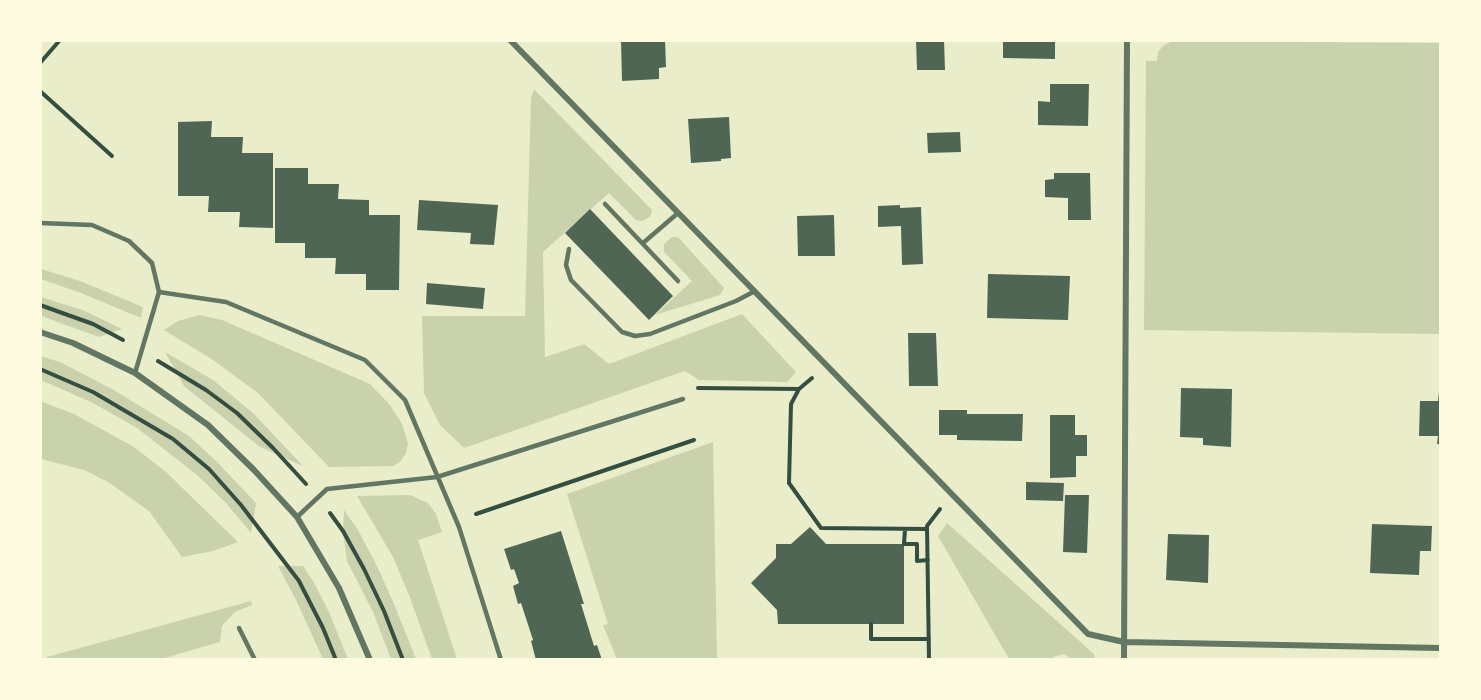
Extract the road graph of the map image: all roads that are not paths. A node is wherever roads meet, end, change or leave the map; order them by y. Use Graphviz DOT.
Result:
graph roads {
  1 [pos="510,40"];
  2 [pos="1127,40"];
  3 [pos="605,204"];
  4 [pos="678,213"];
  5 [pos="40,223"];
  6 [pos="643,243"];
  7 [pos="569,249"];
  8 [pos="678,281"];
  9 [pos="754,291"];
  10 [pos="159,292"];
  11 [pos="40,332"];
  12 [pos="135,374"];
  13 [pos="683,399"];
  14 [pos="437,477"];
  15 [pos="297,517"];
  16 [pos="239,628"];
  17 [pos="1124,642"];
  18 [pos="1440,648"];
  19 [pos="255,660"];
  20 [pos="370,660"];
  21 [pos="501,660"];
  22 [pos="1124,660"];
  1 -- 4 [label="street"];
  2 -- 17 [label="street"];
  3 -- 6 [label="lane"];
  4 -- 6 [label="lane"];
  4 -- 9 [label="street"];
  5 -- 10 [label="lane"];
  6 -- 8 [label="lane"];
  7 -- 9 [label="lane"];
  9 -- 17 [label="street"];
  10 -- 12 [label="lane"];
  10 -- 14 [label="lane"];
  11 -- 12 [label="street"];
  12 -- 15 [label="street"];
  13 -- 14 [label="lane"];
  14 -- 15 [label="lane"];
  14 -- 21 [label="lane"];
  15 -- 20 [label="street"];
  16 -- 19 [label="lane"];
  17 -- 18 [label="street"];
  17 -- 22 [label="street"];
}
